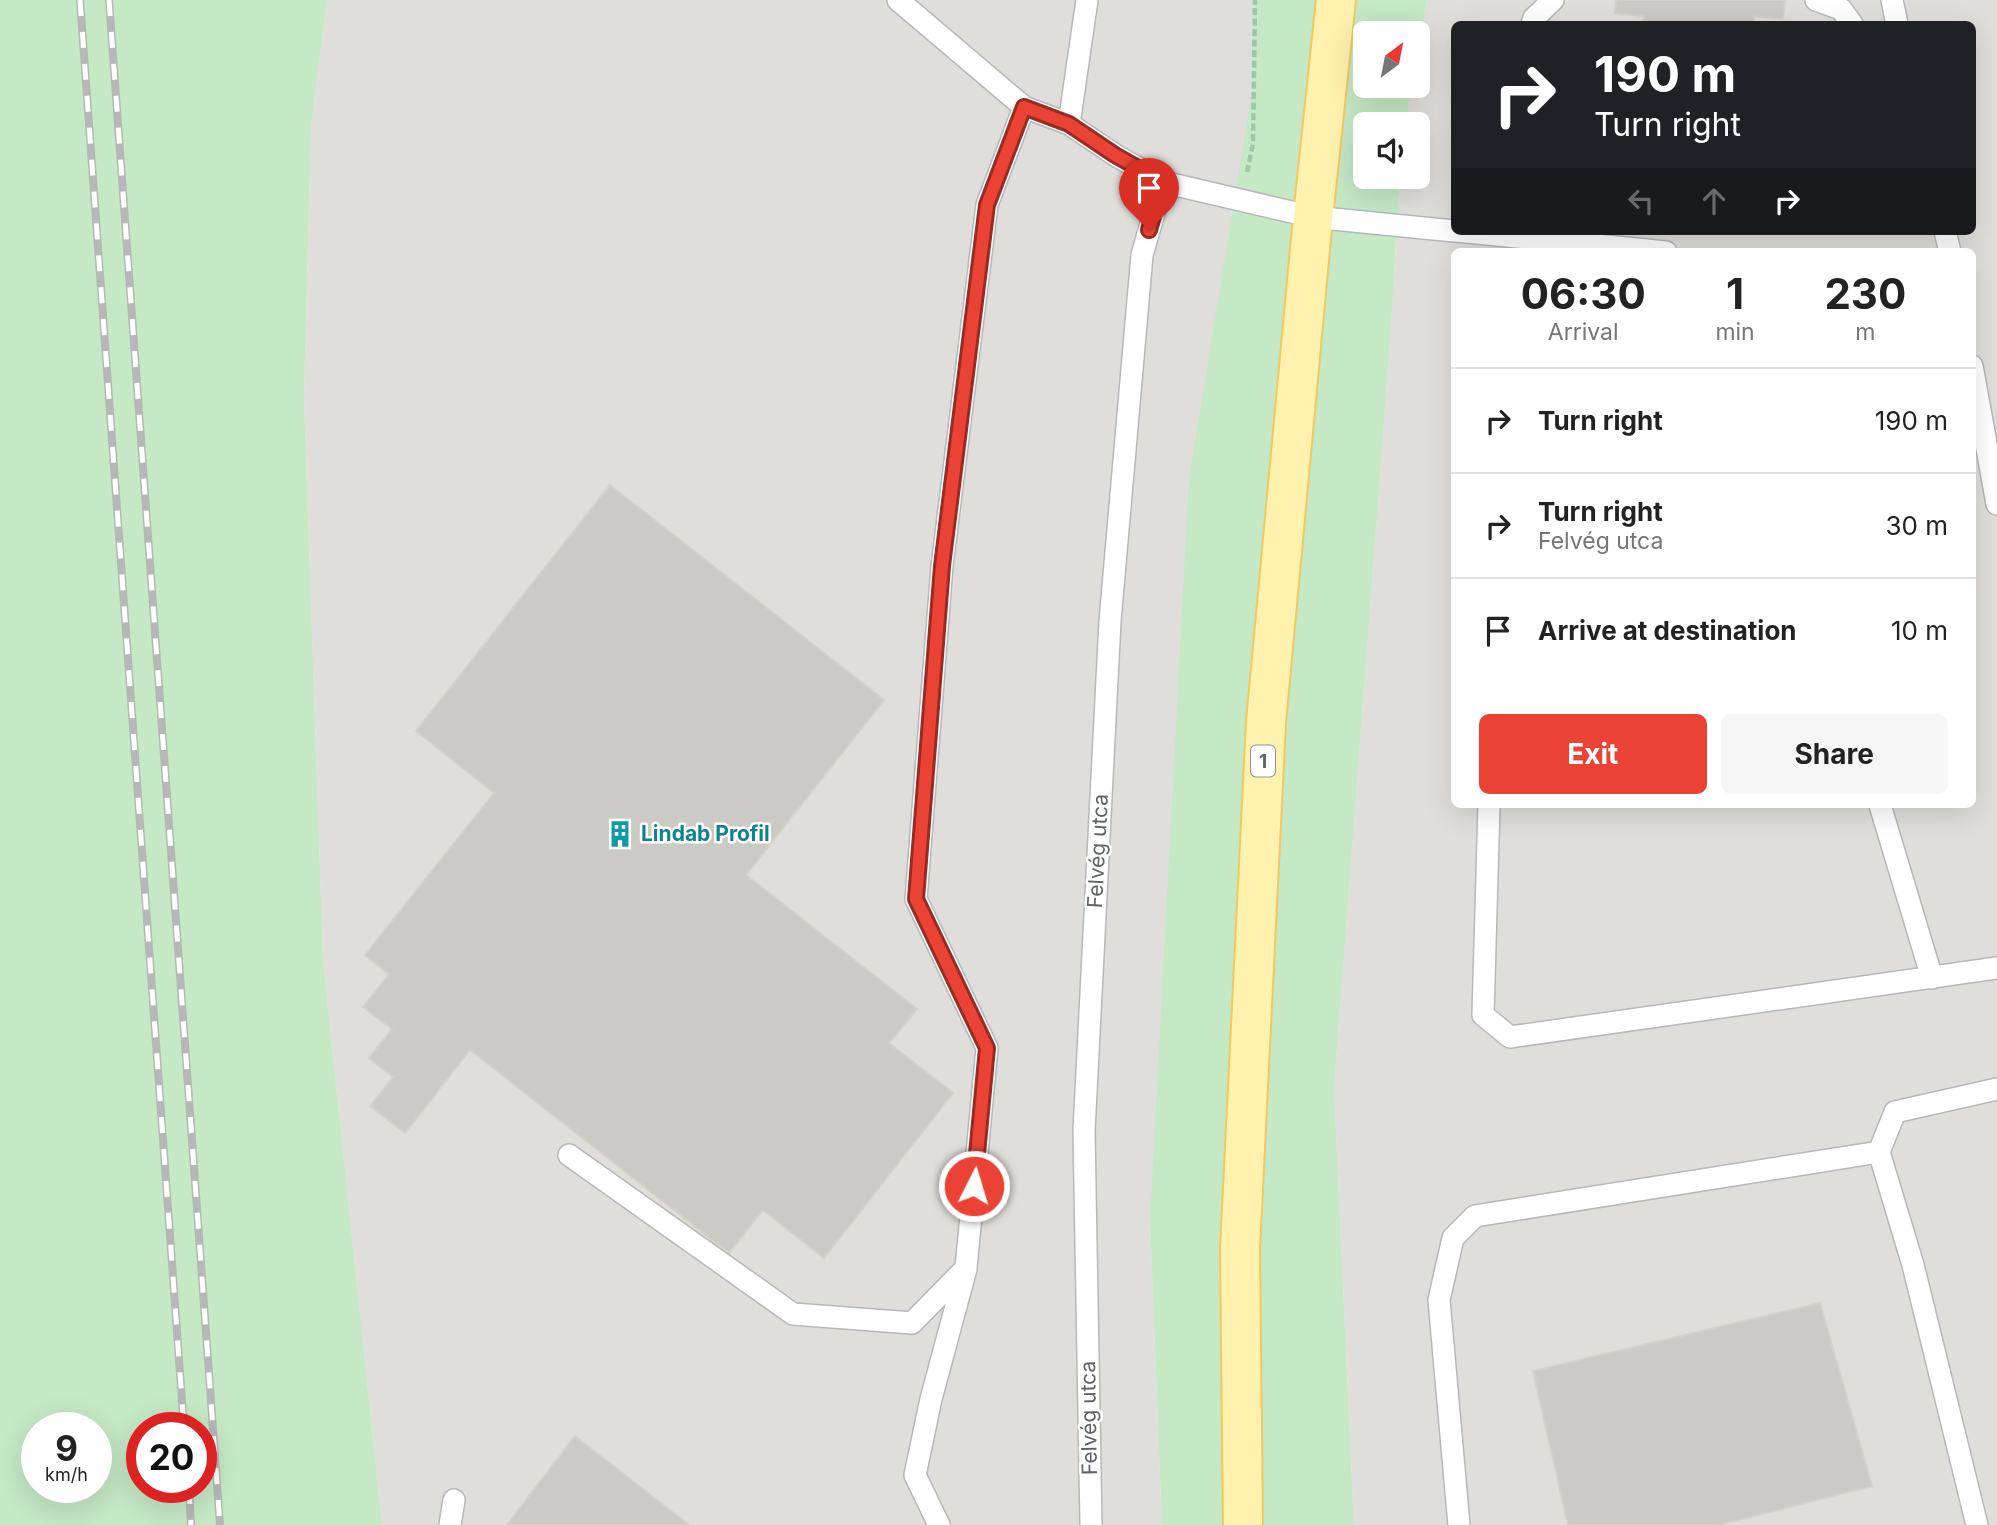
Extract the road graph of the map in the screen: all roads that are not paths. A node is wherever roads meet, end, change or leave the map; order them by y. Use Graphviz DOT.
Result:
graph roads {
  1 [pos="898,0"];
  2 [pos="1087,0"];
  3 [pos="1336,0"];
  4 [pos="1553,0"];
  5 [pos="1816,0"];
  6 [pos="1892,0"];
  7 [pos="1533,21"];
  8 [pos="1850,21"];
  9 [pos="1896,21"];
  10 [pos="1024,107"];
  11 [pos="1069,124"];
  12 [pos="1163,182"];
  13 [pos="1313,217"];
  14 [pos="1451,231"];
  15 [pos="1495,235"];
  16 [pos="1626,248"];
  17 [pos="1976,388"];
  18 [pos="1997,504"];
  19 [pos="1489,808"];
  20 [pos="1881,808"];
  21 [pos="1997,968"];
  22 [pos="1932,978"];
  23 [pos="1997,1089"];
  24 [pos="1879,1152"];
  25 [pos="569,1155"];
  26 [pos="967,1268"];
  27 [pos="454,1500"];
  28 [pos="450,1525"];
  29 [pos="939,1525"];
  30 [pos="1091,1525"];
  31 [pos="1243,1525"];
  32 [pos="1458,1525"];
  33 [pos="1977,1525"];
  1 -- 10 [label="lane"];
  2 -- 11 [label="lane"];
  3 -- 13 [label="main road, 1"];
  4 -- 7 [label="lane"];
  5 -- 8 [label="lane"];
  6 -- 9 [label="lane"];
  10 -- 11 [label="lane"];
  10 -- 26 [label="lane"];
  11 -- 12 [label="lane"];
  12 -- 13 [label="lane"];
  12 -- 30 [label="lane, Felvég utca"];
  13 -- 14 [label="lane"];
  13 -- 31 [label="main road, 1"];
  15 -- 16 [label="lane"];
  17 -- 18 [label="lane"];
  19 -- 22 [label="lane"];
  20 -- 22 [label="lane"];
  21 -- 22 [label="lane"];
  23 -- 24 [label="lane"];
  24 -- 32 [label="lane"];
  24 -- 33 [label="lane"];
  25 -- 26 [label="lane"];
  26 -- 29 [label="lane"];
  27 -- 28 [label="lane"];
}
